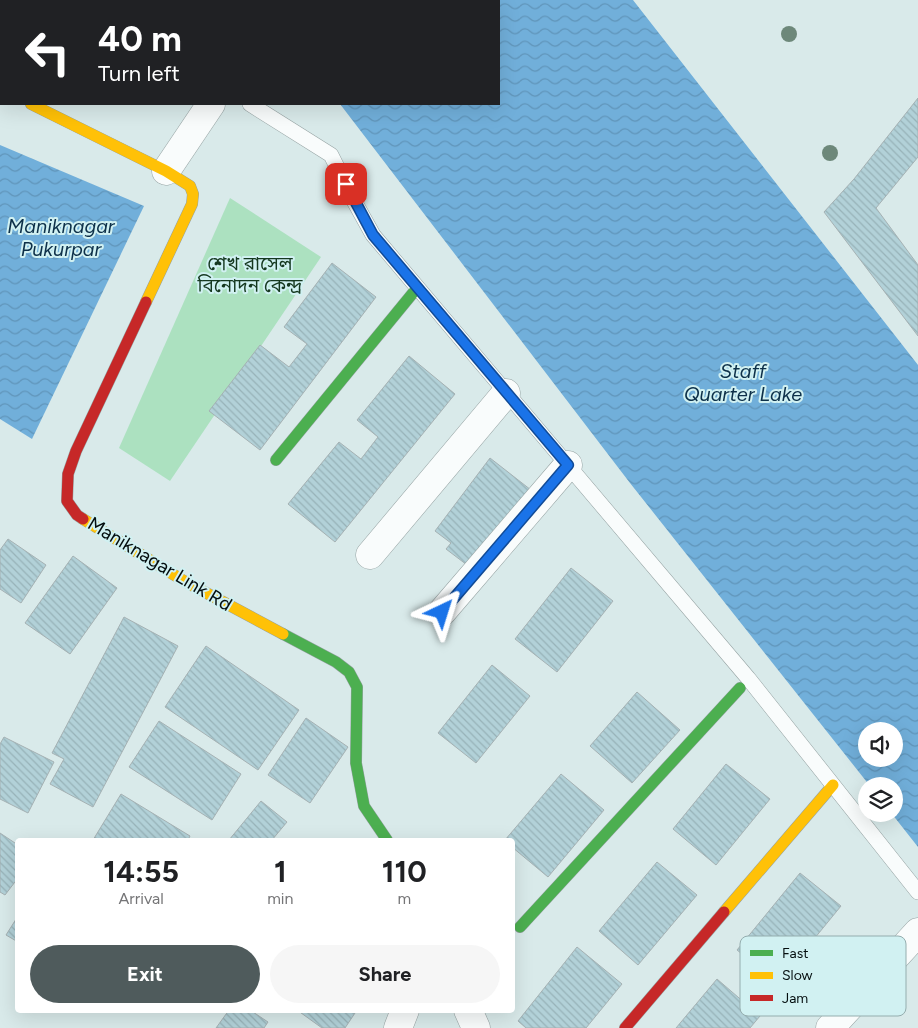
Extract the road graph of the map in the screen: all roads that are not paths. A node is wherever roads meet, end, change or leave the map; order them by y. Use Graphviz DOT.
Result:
graph roads {
  1 [pos="33,105"];
  2 [pos="210,105"];
  3 [pos="252,105"];
  4 [pos="166,171"];
  5 [pos="417,288"];
  6 [pos="506,393"];
  7 [pos="276,460"];
  8 [pos="568,465"];
  9 [pos="370,555"];
  10 [pos="442,612"];
  11 [pos="740,688"];
  12 [pos="833,785"];
  13 [pos="386,838"];
  14 [pos="918,892"];
  15 [pos="520,927"];
  16 [pos="918,932"];
  17 [pos="906,945"];
  18 [pos="404,1013"];
  19 [pos="469,1013"];
  20 [pos="841,1016"];
  21 [pos="398,1028"];
  22 [pos="476,1028"];
  23 [pos="625,1028"];
  24 [pos="830,1028"];
  1 -- 4 [label="street"];
  2 -- 4 [label="street"];
  3 -- 5 [label="lane"];
  4 -- 13 [label="street, Maniknagar Link Rd"];
  5 -- 6 [label="lane"];
  5 -- 7 [label="street"];
  6 -- 8 [label="lane"];
  6 -- 9 [label="street"];
  8 -- 10 [label="street"];
  8 -- 12 [label="lane"];
  11 -- 15 [label="street"];
  12 -- 14 [label="lane"];
  12 -- 23 [label="street"];
  16 -- 17 [label="street"];
  18 -- 21 [label="street"];
  19 -- 22 [label="street"];
  20 -- 24 [label="street"];
}
